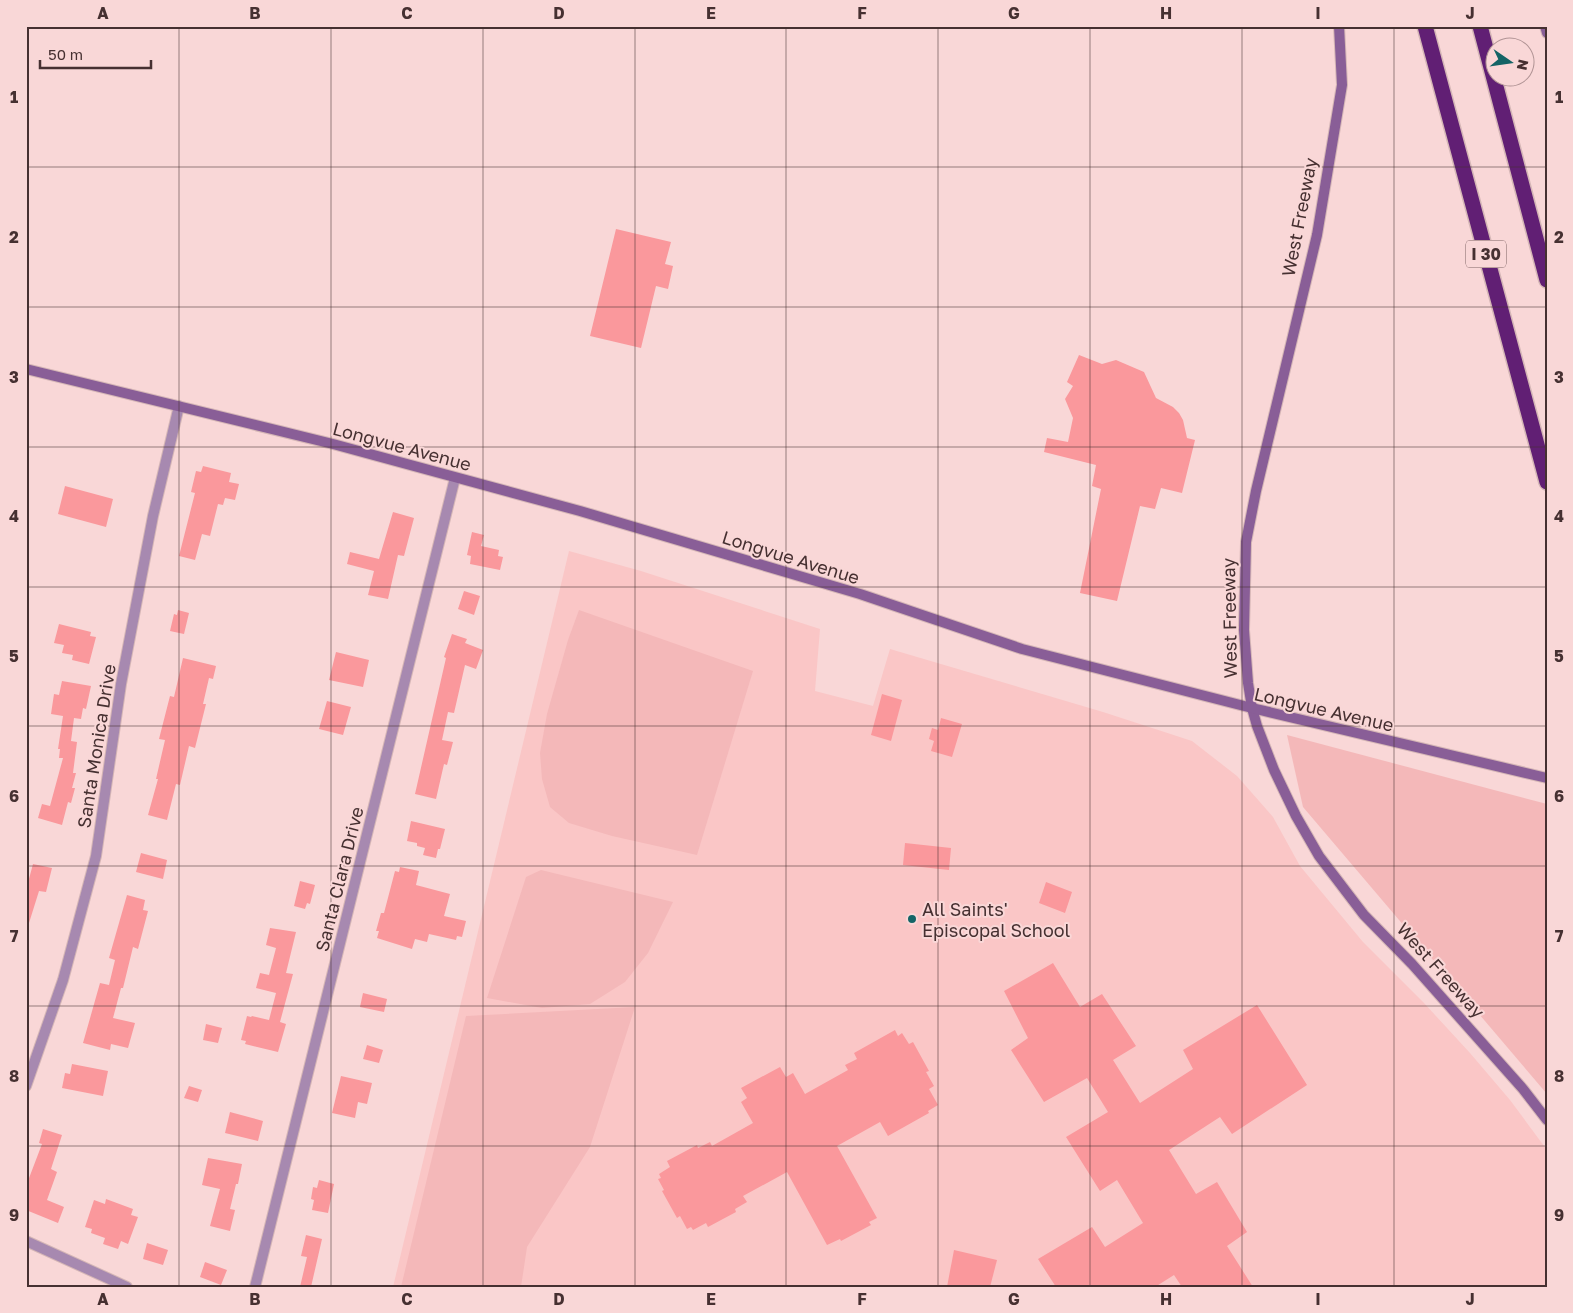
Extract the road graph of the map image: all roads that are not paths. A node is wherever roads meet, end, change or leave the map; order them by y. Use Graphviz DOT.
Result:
graph roads {
  1 [pos="1339,26"];
  2 [pos="1425,26"];
  3 [pos="1480,26"];
  4 [pos="1545,26"];
  5 [pos="1547,33"];
  6 [pos="1547,280"];
  7 [pos="26,369"];
  8 [pos="179,406"];
  9 [pos="455,478"];
  10 [pos="1547,482"];
  11 [pos="1252,708"];
  12 [pos="1545,778"];
  13 [pos="26,1086"];
  14 [pos="1547,1120"];
  15 [pos="26,1241"];
  16 [pos="127,1287"];
  17 [pos="255,1287"];
  1 -- 11 [label="main road, West Freeway"];
  2 -- 10 [label="highway, I 30"];
  3 -- 6 [label="highway"];
  4 -- 5 [label="main road"];
  7 -- 8 [label="main road, Longvue Avenue"];
  8 -- 9 [label="main road, Longvue Avenue"];
  8 -- 13 [label="street, Santa Monica Drive"];
  9 -- 11 [label="main road, Longvue Avenue"];
  9 -- 17 [label="street, Santa Clara Drive"];
  11 -- 12 [label="main road, Longvue Avenue"];
  11 -- 14 [label="main road, West Freeway"];
  15 -- 16 [label="street"];
}
